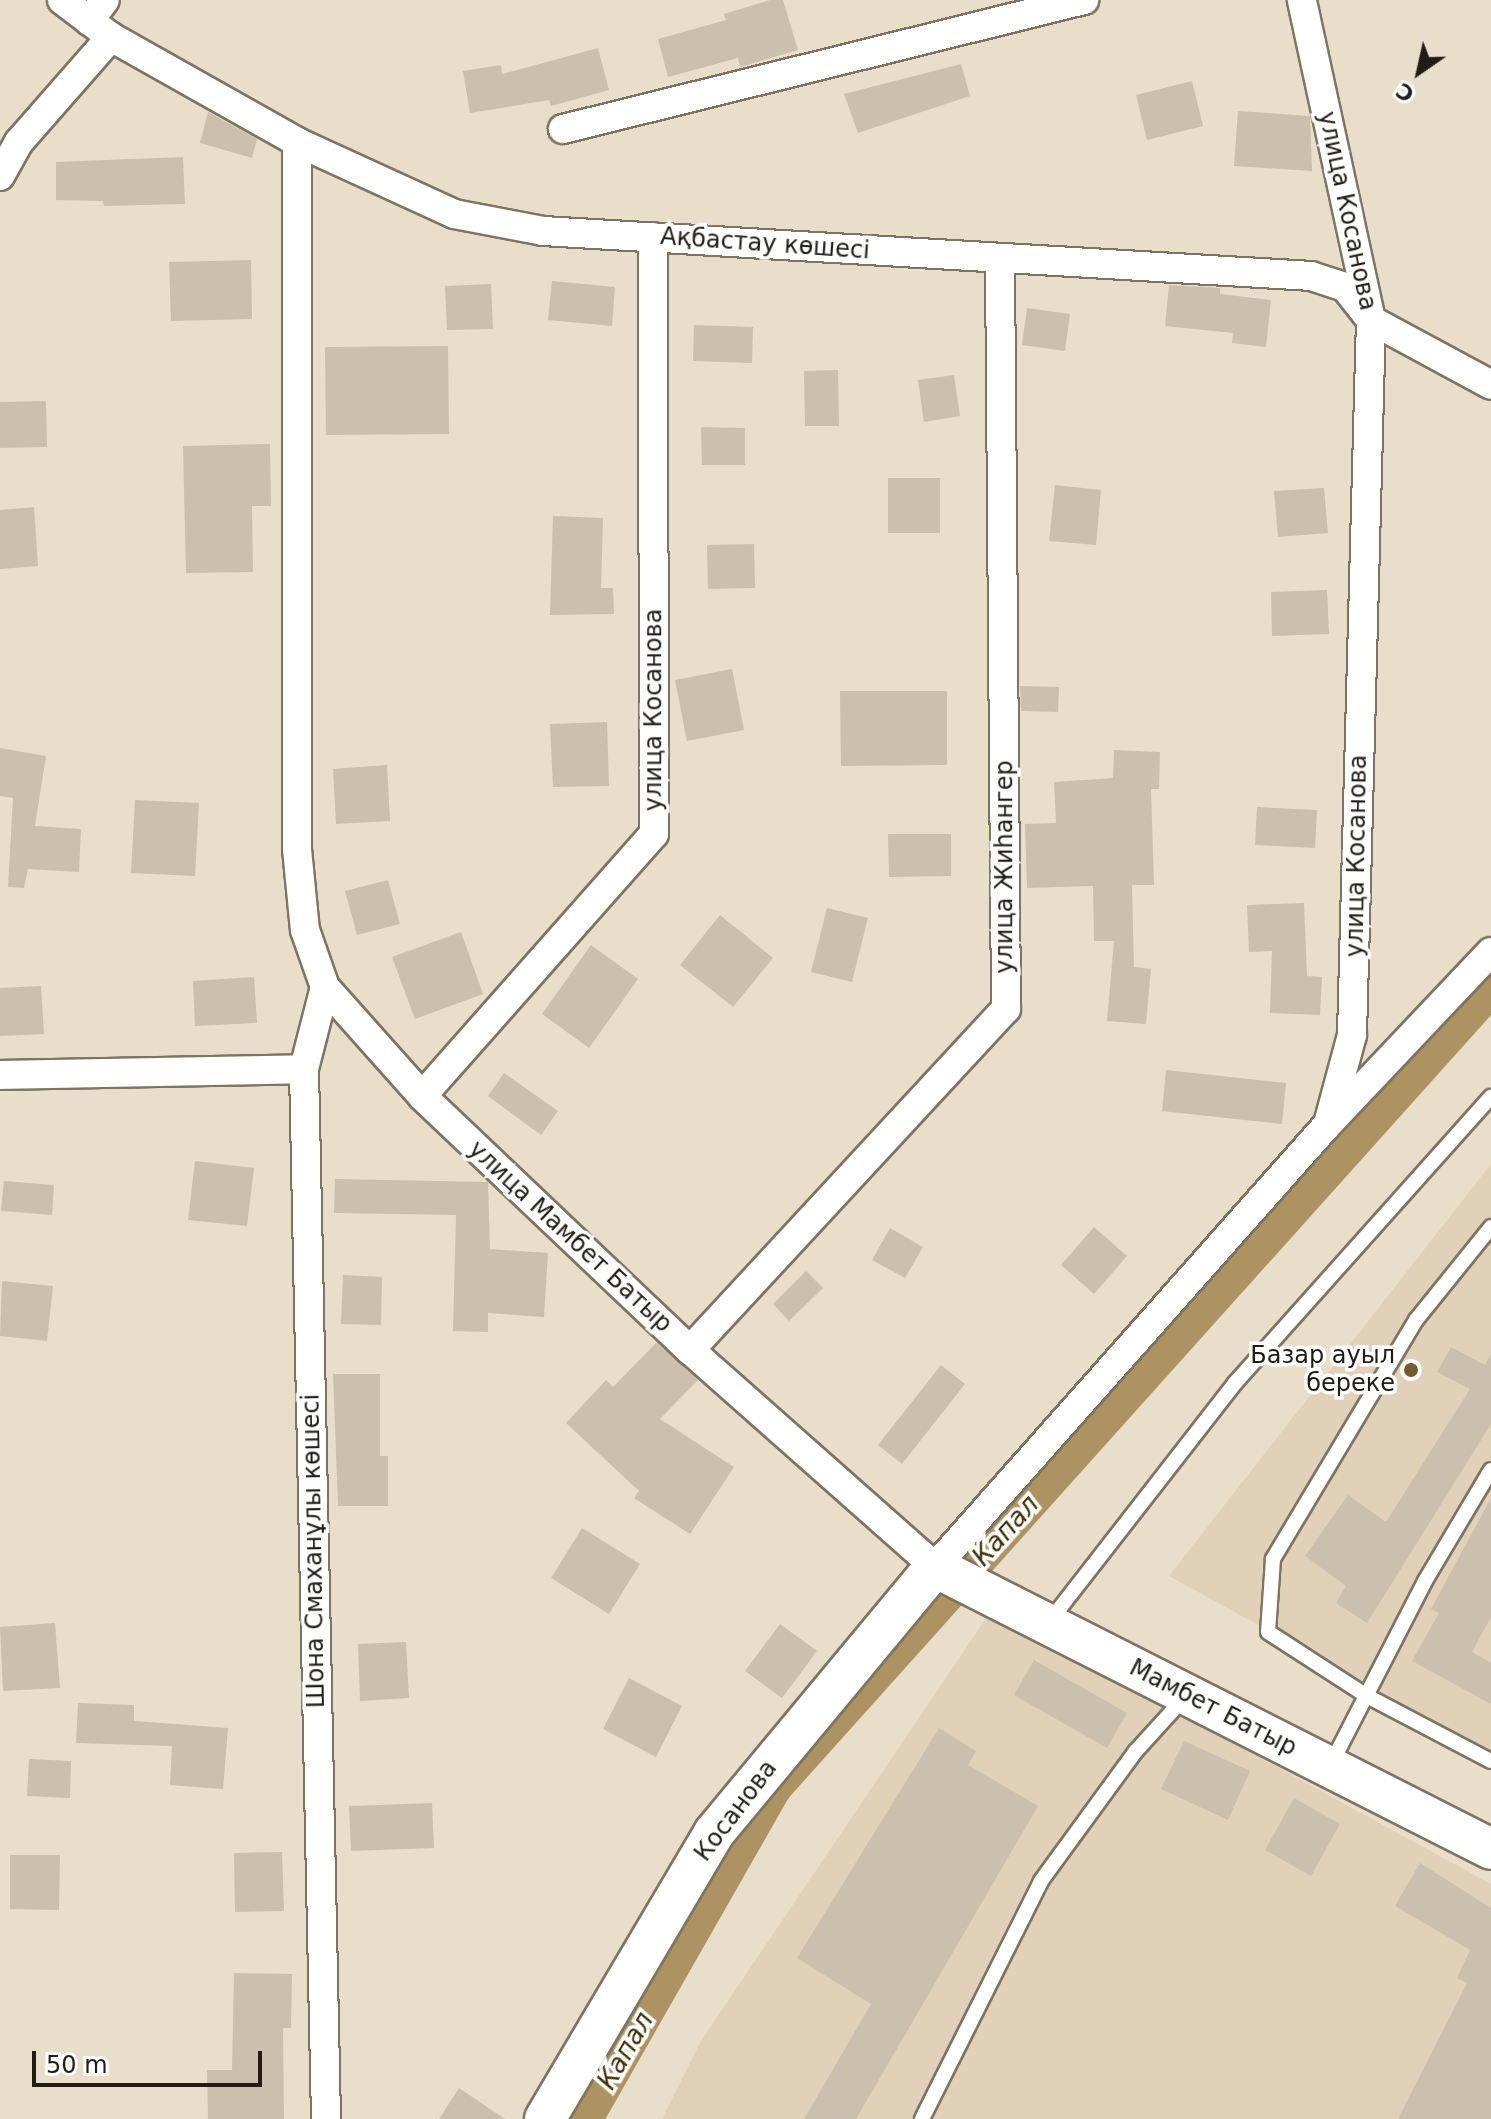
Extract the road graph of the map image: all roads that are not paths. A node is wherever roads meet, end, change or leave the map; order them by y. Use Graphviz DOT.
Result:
graph roads {
  1 [pos="62,0"];
  2 [pos="1084,0"];
  3 [pos="1302,0"];
  4 [pos="102,19"];
  5 [pos="563,129"];
  6 [pos="297,142"];
  7 [pos="0,176"];
  8 [pos="653,237"];
  9 [pos="1000,260"];
  10 [pos="1371,320"];
  11 [pos="1491,385"];
  12 [pos="1491,952"];
  13 [pos="325,987"];
  14 [pos="304,1069"];
  15 [pos="0,1075"];
  16 [pos="422,1096"];
  17 [pos="1491,1097"];
  18 [pos="1328,1124"];
  19 [pos="1491,1227"];
  20 [pos="690,1350"];
  21 [pos="1491,1470"];
  22 [pos="935,1567"];
  23 [pos="1049,1623"];
  24 [pos="1186,1696"];
  25 [pos="1367,1696"];
  26 [pos="1491,1761"];
  27 [pos="1330,1766"];
  28 [pos="1491,1849"];
  29 [pos="326,2119"];
  30 [pos="545,2119"];
  31 [pos="922,2119"];
  1 -- 4 [label="street, Ақбастау көшесі"];
  2 -- 5 [label="street"];
  3 -- 10 [label="street, улица Косанова"];
  4 -- 6 [label="street, Ақбастау көшесі"];
  4 -- 7 [label="street"];
  6 -- 8 [label="street, Ақбастау көшесі"];
  6 -- 13 [label="street, улица Мамбет Батыр"];
  8 -- 9 [label="street, Ақбастау көшесі"];
  8 -- 16 [label="street, улица Косанова"];
  9 -- 10 [label="street, Ақбастау көшесі"];
  9 -- 20 [label="street, улица Жиhангер"];
  10 -- 11 [label="street, Ақбастау көшесі"];
  10 -- 18 [label="street, улица Косанова"];
  12 -- 18 [label="street"];
  13 -- 14 [label="street, Шона Смаханұлы көшесі"];
  13 -- 16 [label="street, улица Мамбет Батыр"];
  14 -- 15 [label="street"];
  14 -- 29 [label="street, Шона Смаханұлы көшесі"];
  16 -- 20 [label="street, улица Мамбет Батыр"];
  17 -- 23 [label="lane"];
  18 -- 22 [label="street, улица Косанова"];
  19 -- 25 [label="lane"];
  20 -- 22 [label="street, улица Мамбет Батыр"];
  21 -- 25 [label="lane"];
  22 -- 23 [label="street, Мамбет Батыр"];
  22 -- 30 [label="street, Косанова"];
  23 -- 24 [label="street, Мамбет Батыр"];
  24 -- 27 [label="street, Мамбет Батыр"];
  24 -- 31 [label="lane"];
  25 -- 26 [label="lane"];
  25 -- 27 [label="lane"];
  27 -- 28 [label="street, Мамбет Батыр"];
}
